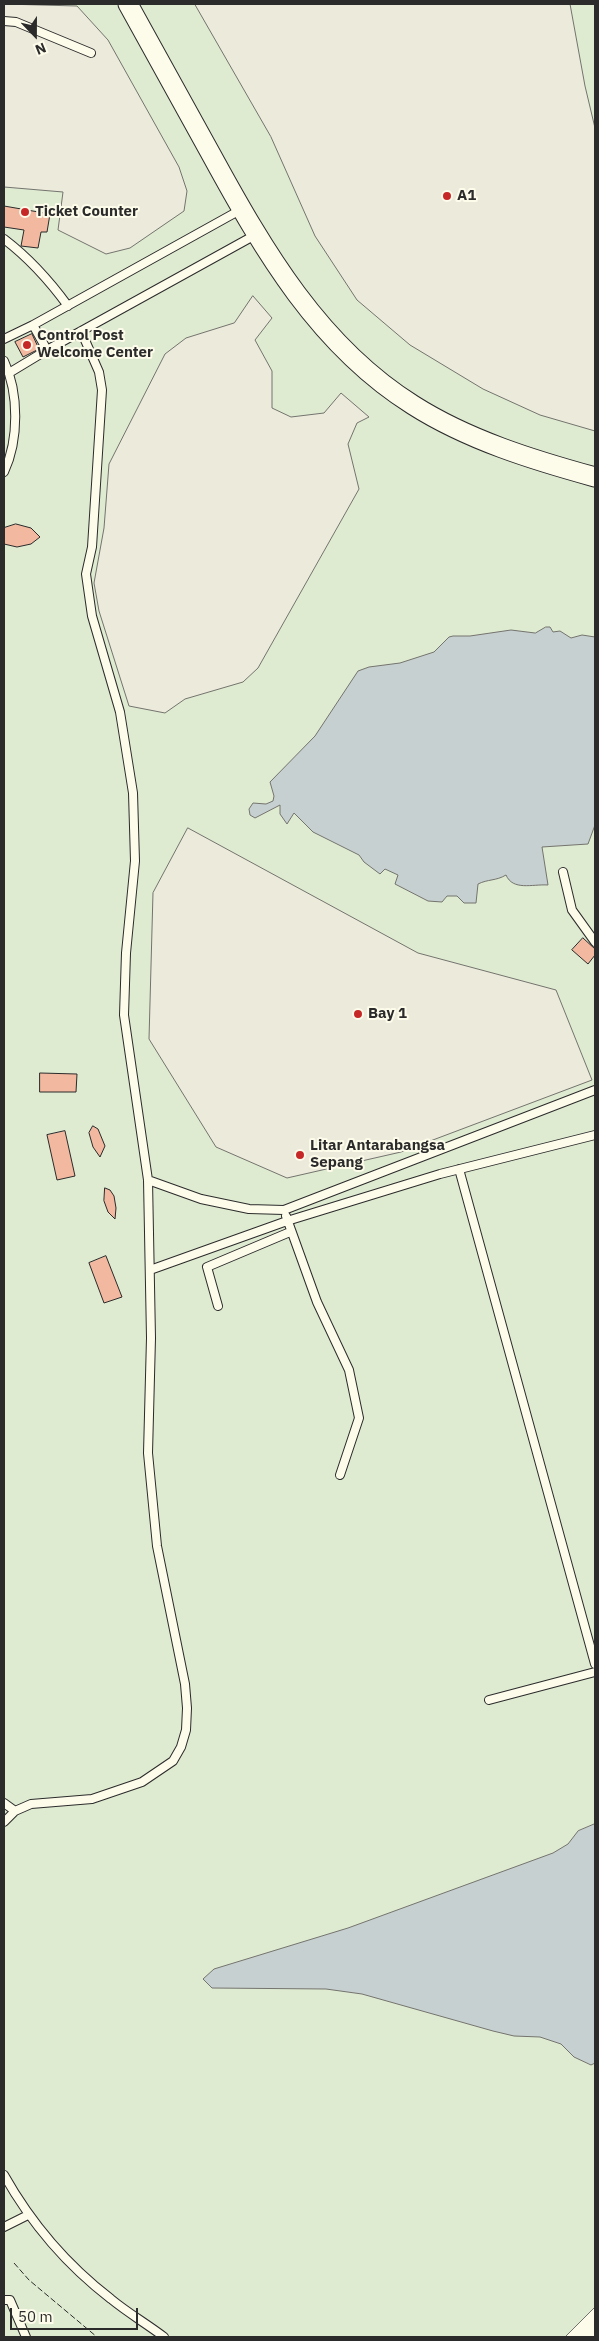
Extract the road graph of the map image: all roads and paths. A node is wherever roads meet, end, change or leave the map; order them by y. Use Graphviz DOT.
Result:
graph roads {
  1 [pos="128,4"];
  2 [pos="4,21"];
  3 [pos="91,53"];
  4 [pos="242,209"];
  5 [pos="257,234"];
  6 [pos="4,239"];
  7 [pos="68,306"];
  8 [pos="33,325"];
  9 [pos="81,331"];
  10 [pos="4,340"];
  11 [pos="47,350"];
  12 [pos="4,361"];
  13 [pos="9,372"];
  14 [pos="4,472"];
  15 [pos="595,477"];
  16 [pos="563,872"];
  17 [pos="595,942"];
  18 [pos="595,1090"];
  19 [pos="595,1136"];
  20 [pos="459,1169"];
  21 [pos="148,1180"];
  22 [pos="284,1210"];
  23 [pos="287,1221"];
  24 [pos="290,1232"];
  25 [pos="150,1270"];
  26 [pos="218,1306"];
  27 [pos="340,1475"];
  28 [pos="595,1664"];
  29 [pos="595,1672"];
  30 [pos="489,1700"];
  31 [pos="4,1803"];
  32 [pos="15,1811"];
  33 [pos="4,1822"];
  34 [pos="4,2175"];
  35 [pos="28,2215"];
  36 [pos="4,2227"];
  37 [pos="4,2300"];
  38 [pos="26,2337"];
  39 [pos="164,2337"];
  1 -- 4 [label="street"];
  2 -- 3 [label="lane"];
  4 -- 5 [label="street"];
  4 -- 7 [label="lane"];
  5 -- 9 [label="lane"];
  5 -- 15 [label="street"];
  6 -- 7 [label="lane"];
  7 -- 8 [label="lane"];
  8 -- 10 [label="lane"];
  8 -- 11 [label="lane"];
  9 -- 11 [label="lane"];
  9 -- 21 [label="lane"];
  11 -- 13 [label="lane"];
  12 -- 13 [label="lane"];
  13 -- 14 [label="lane"];
  16 -- 17 [label="lane"];
  18 -- 22 [label="lane"];
  19 -- 20 [label="lane"];
  20 -- 23 [label="lane"];
  20 -- 28 [label="lane"];
  21 -- 22 [label="lane"];
  21 -- 25 [label="lane"];
  22 -- 23 [label="lane"];
  23 -- 24 [label="lane"];
  23 -- 25 [label="lane"];
  24 -- 26 [label="lane"];
  24 -- 27 [label="lane"];
  25 -- 32 [label="lane"];
  29 -- 30 [label="lane"];
  31 -- 32 [label="lane"];
  32 -- 33 [label="lane"];
  34 -- 35 [label="lane"];
  35 -- 36 [label="lane"];
  35 -- 39 [label="lane"];
  37 -- 38 [label="lane"];
}
